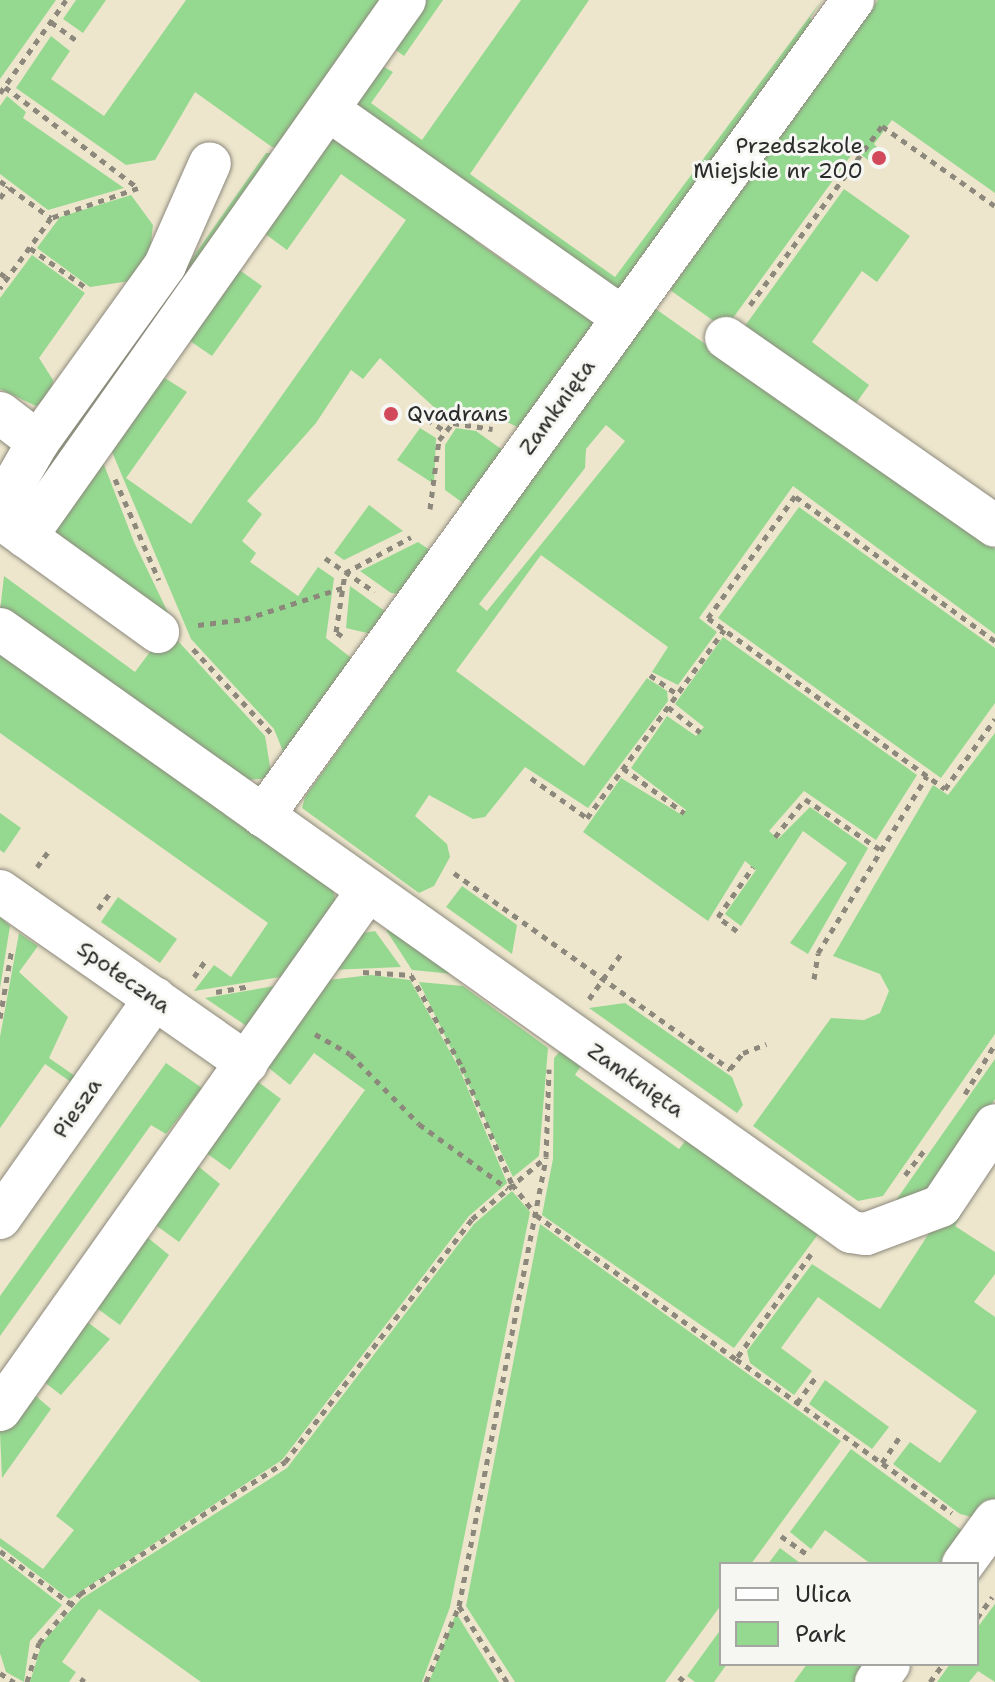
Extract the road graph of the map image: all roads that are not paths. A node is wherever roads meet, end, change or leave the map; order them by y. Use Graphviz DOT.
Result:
graph roads {
  1 [pos="405,0"];
  2 [pos="853,0"];
  3 [pos="330,111"];
  4 [pos="210,163"];
  5 [pos="622,317"];
  6 [pos="726,338"];
  7 [pos="0,413"];
  8 [pos="38,442"];
  9 [pos="9,521"];
  10 [pos="995,526"];
  11 [pos="0,629"];
  12 [pos="175,629"];
  13 [pos="263,816"];
  14 [pos="368,890"];
  15 [pos="0,891"];
  16 [pos="155,998"];
  17 [pos="257,1046"];
  18 [pos="989,1148"];
  19 [pos="0,1218"];
  20 [pos="0,1410"];
  1 -- 3 [label="street"];
  2 -- 5 [label="street, Zamknięta"];
  3 -- 5 [label="street"];
  3 -- 9 [label="street"];
  4 -- 8 [label="street"];
  5 -- 13 [label="street, Zamknięta"];
  6 -- 10 [label="street"];
  7 -- 8 [label="street"];
  8 -- 9 [label="street"];
  9 -- 12 [label="street"];
  11 -- 13 [label="street, Zamknięta"];
  13 -- 14 [label="street, Zamknięta"];
  14 -- 17 [label="street"];
  14 -- 18 [label="street, Zamknięta"];
  15 -- 16 [label="street, Społeczna"];
  16 -- 17 [label="street, Społeczna"];
  16 -- 19 [label="street, Piesza"];
  17 -- 20 [label="street"];
}
